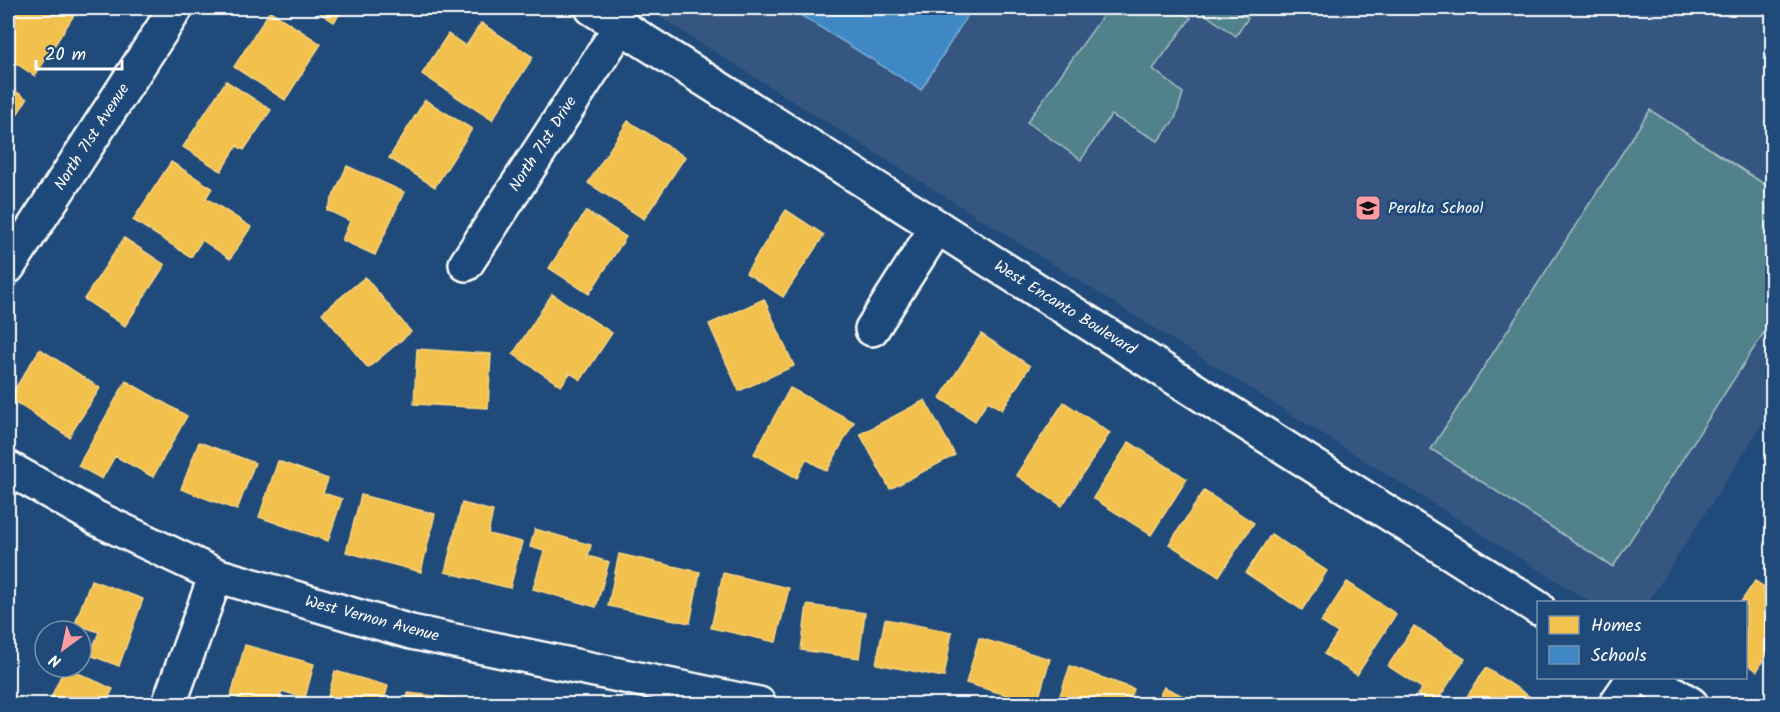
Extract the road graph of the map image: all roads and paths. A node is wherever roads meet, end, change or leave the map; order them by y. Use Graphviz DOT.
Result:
graph roads {
  1 [pos="176,8"];
  2 [pos="592,8"];
  3 [pos="621,26"];
  4 [pos="938,227"];
  5 [pos="466,264"];
  6 [pos="8,267"];
  7 [pos="872,329"];
  8 [pos="8,468"];
  9 [pos="216,575"];
  10 [pos="1537,607"];
  11 [pos="1633,679"];
  12 [pos="1650,679"];
  13 [pos="169,705"];
  14 [pos="759,705"];
  15 [pos="1616,705"];
  16 [pos="1691,705"];
  1 -- 6 [label="street, North 71st Avenue"];
  2 -- 3 [label="street, West Encanto Boulevard"];
  3 -- 4 [label="street, West Encanto Boulevard"];
  3 -- 5 [label="street, North 71st Drive"];
  4 -- 7 [label="street"];
  4 -- 10 [label="street, West Encanto Boulevard"];
  8 -- 9 [label="street, West Vernon Avenue"];
  9 -- 13 [label="street"];
  9 -- 14 [label="street, West Vernon Avenue"];
  11 -- 15 [label="street"];
  12 -- 16 [label="street"];
}
